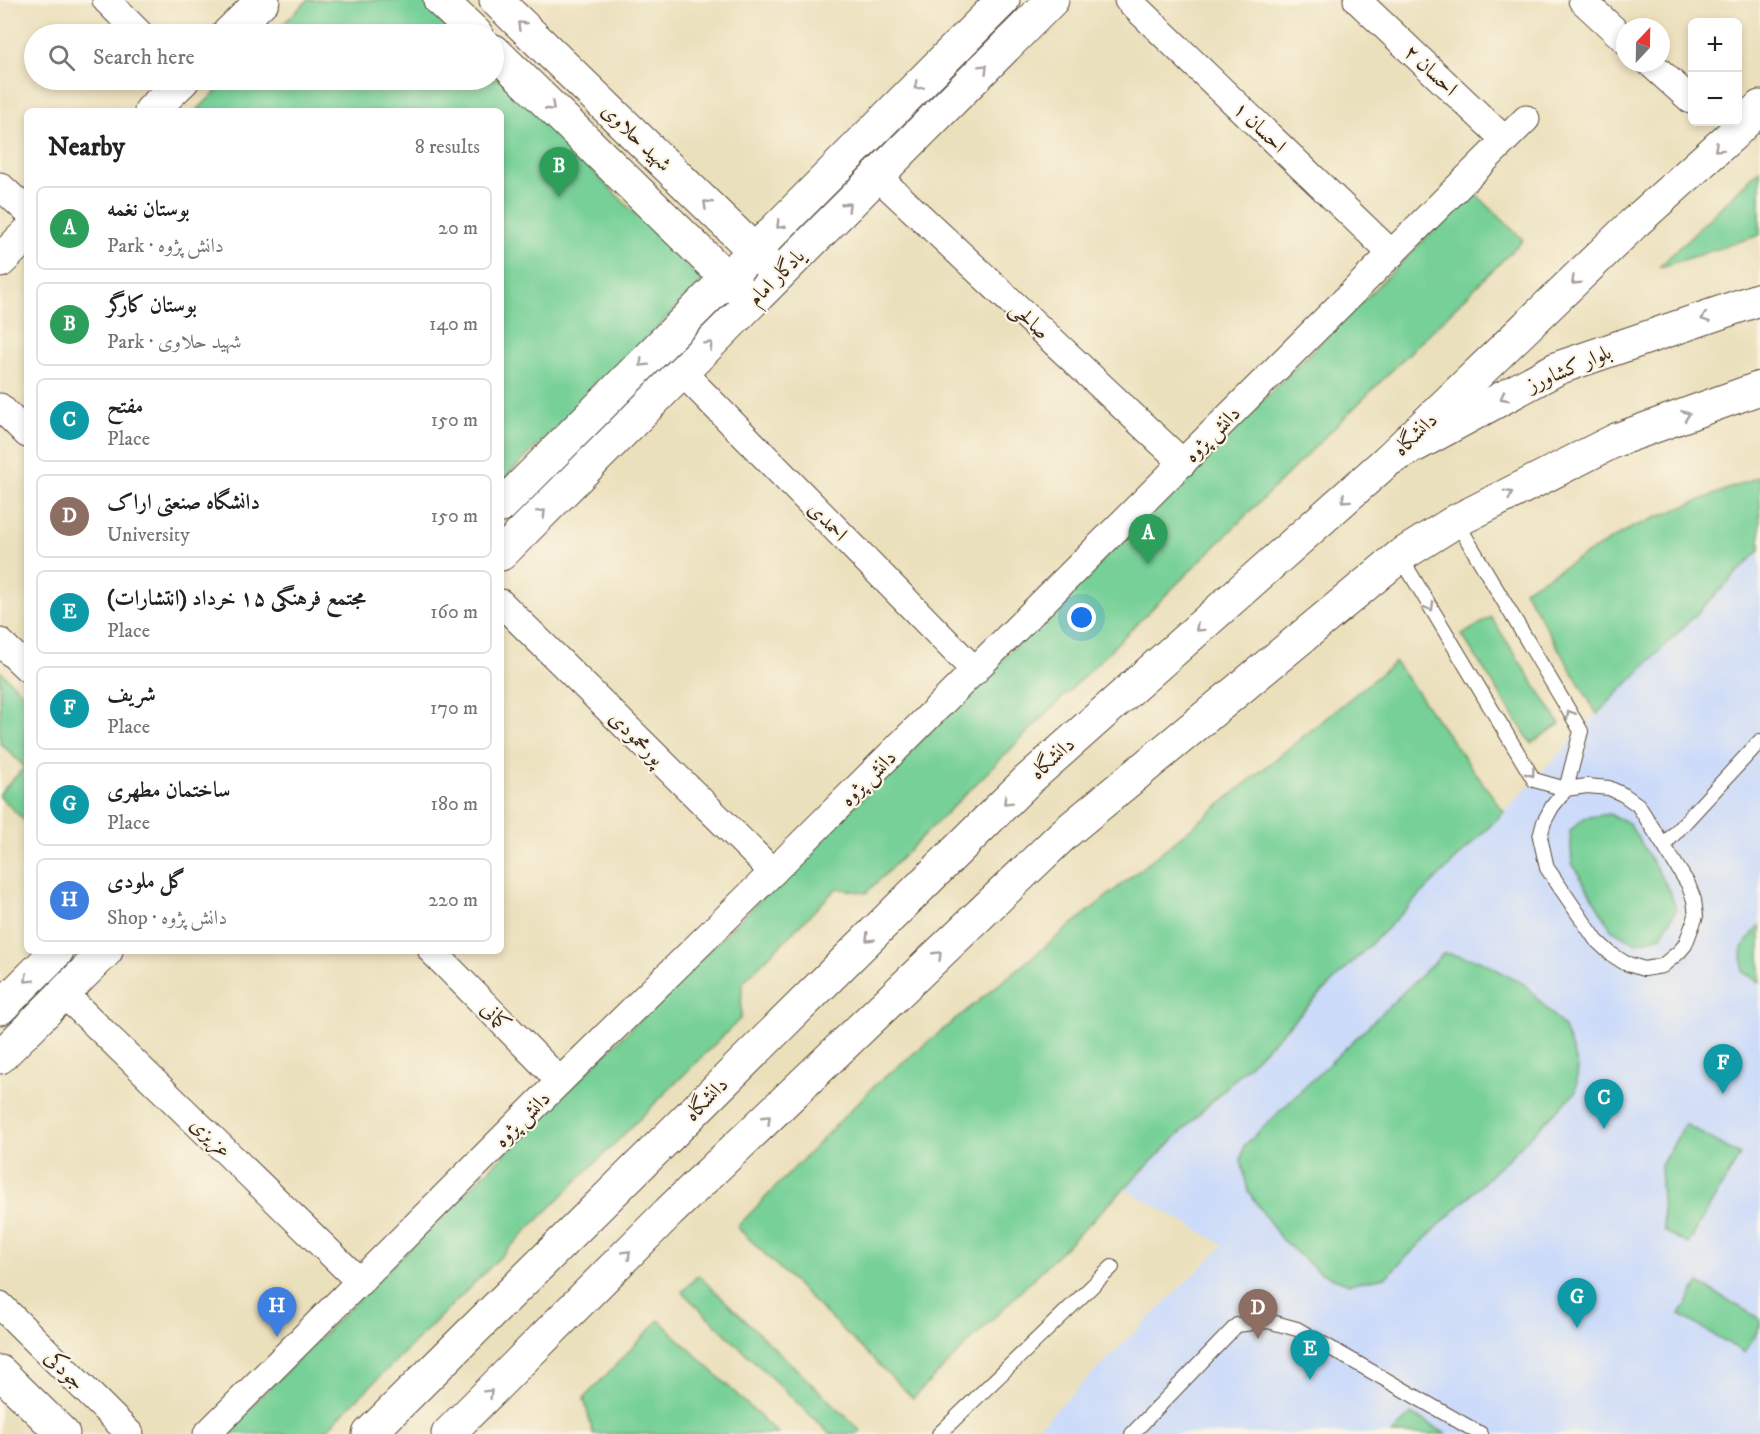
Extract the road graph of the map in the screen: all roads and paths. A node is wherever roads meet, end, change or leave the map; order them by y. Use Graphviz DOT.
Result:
graph roads {
  1 [pos="106,0"];
  2 [pos="263,0"];
  3 [pos="440,0"];
  4 [pos="496,0"];
  5 [pos="1004,0"];
  6 [pos="1052,0"];
  7 [pos="1128,0"];
  8 [pos="1358,0"];
  9 [pos="1582,0"];
  10 [pos="130,24"];
  11 [pos="238,24"];
  12 [pos="465,24"];
  13 [pos="1616,32"];
  14 [pos="552,54"];
  15 [pos="504,61"];
  16 [pos="1660,72"];
  17 [pos="525,82"];
  18 [pos="173,90"];
  19 [pos="1688,98"];
  20 [pos="1760,107"];
  21 [pos="154,108"];
  22 [pos="1526,119"];
  23 [pos="1506,140"];
  24 [pos="877,176"];
  25 [pos="0,186"];
  26 [pos="24,208"];
  27 [pos="24,237"];
  28 [pos="755,250"];
  29 [pos="1392,254"];
  30 [pos="0,261"];
  31 [pos="779,274"];
  32 [pos="728,278"];
  33 [pos="1760,299"];
  34 [pos="751,302"];
  35 [pos="682,372"];
  36 [pos="1760,388"];
  37 [pos="0,407"];
  38 [pos="24,431"];
  39 [pos="1388,460"];
  40 [pos="1183,463"];
  41 [pos="504,503"];
  42 [pos="1456,521"];
  43 [pos="504,551"];
  44 [pos="1400,556"];
  45 [pos="504,606"];
  46 [pos="0,642"];
  47 [pos="24,665"];
  48 [pos="975,671"];
  49 [pos="1760,741"];
  50 [pos="1566,789"];
  51 [pos="1664,844"];
  52 [pos="773,872"];
  53 [pos="54,954"];
  54 [pos="103,954"];
  55 [pos="435,954"];
  56 [pos="63,993"];
  57 [pos="1,1006"];
  58 [pos="0,1057"];
  59 [pos="560,1081"];
  60 [pos="1112,1267"];
  61 [pos="360,1281"];
  62 [pos="0,1305"];
  63 [pos="0,1372"];
  64 [pos="55,1430"];
  65 [pos="130,1434"];
  66 [pos="207,1434"];
  67 [pos="369,1434"];
  68 [pos="448,1434"];
  69 [pos="939,1434"];
  70 [pos="1132,1434"];
  71 [pos="1481,1434"];
  1 -- 10 [label="street"];
  2 -- 11 [label="main road"];
  3 -- 12 [label="main road"];
  14 -- 4 [label="main road, شهید حلاوی, one-way"];
  5 -- 28 [label="main road, یادگار امام, one-way"];
  24 -- 6 [label="main road, یادگار امام, one-way"];
  7 -- 29 [label="street, احسان ۱"];
  8 -- 23 [label="street, احسان ۲"];
  9 -- 13 [label="street"];
  14 -- 17 [label="main road"];
  28 -- 14 [label="main road, شهید حلاوی, one-way"];
  15 -- 17 [label="main road, شهید حلاوی"];
  16 -- 19 [label="street"];
  17 -- 32 [label="main road, شهید حلاوی, one-way"];
  18 -- 21 [label="main road"];
  20 -- 39 [label="main road, دانشگاه, one-way"];
  22 -- 23 [label="street, دانش پژوه"];
  23 -- 29 [label="street, دانش پژوه"];
  31 -- 24 [label="main road, یادگار امام, one-way"];
  24 -- 40 [label="street, صالحی"];
  25 -- 26 [label="street"];
  27 -- 30 [label="main road"];
  28 -- 31 [label="main road, شهید حلاوی"];
  28 -- 32 [label="main road, یادگار امام"];
  29 -- 40 [label="street, دانش پژوه"];
  31 -- 34 [label="main road, یادگار امام"];
  32 -- 34 [label="main road, شهید حلاوی"];
  32 -- 41 [label="main road, یادگار امام, one-way"];
  33 -- 39 [label="main road, بلوار کشاورز, one-way"];
  35 -- 34 [label="main road, یادگار امام, one-way"];
  43 -- 35 [label="main road, یادگار امام, one-way"];
  35 -- 48 [label="street, احمدی"];
  42 -- 36 [label="main road, one-way"];
  37 -- 38 [label="street"];
  39 -- 67 [label="main road, دانشگاه, one-way"];
  40 -- 48 [label="street, دانش پژوه"];
  42 -- 44 [label="main road"];
  50 -- 42 [label="lane, one-way"];
  44 -- 50 [label="lane, one-way"];
  68 -- 44 [label="main road, one-way"];
  45 -- 52 [label="street, پورمحمودی"];
  46 -- 47 [label="street"];
  48 -- 52 [label="street, دانش پژوه"];
  49 -- 51 [label="lane"];
  50 -- 51 [label="lane"];
  50 -- 51 [label="lane"];
  52 -- 59 [label="street, دانش پژوه"];
  53 -- 57 [label="main road, one-way"];
  54 -- 56 [label="main road"];
  55 -- 59 [label="street, کمانی"];
  56 -- 58 [label="main road"];
  56 -- 61 [label="street, عزیزی"];
  59 -- 61 [label="street, دانش پژوه"];
  60 -- 69 [label="lane"];
  61 -- 66 [label="street, دانش پژوه"];
  62 -- 65 [label="street, جودکی"];
  63 -- 64 [label="main road"];
  70 -- 71 [label="lane"];
}
